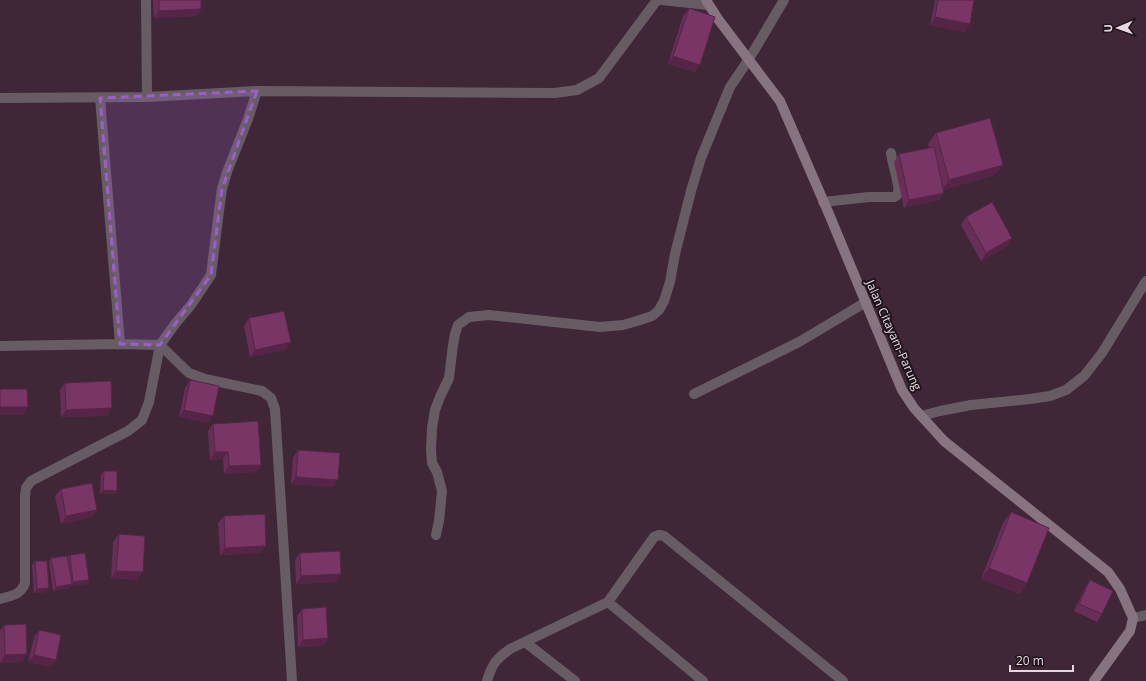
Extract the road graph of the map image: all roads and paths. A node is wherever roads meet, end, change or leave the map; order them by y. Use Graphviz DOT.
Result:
graph roads {
  1 [pos="146,0"];
  2 [pos="657,0"];
  3 [pos="662,0"];
  4 [pos="784,0"];
  5 [pos="707,2"];
  6 [pos="748,59"];
  7 [pos="257,91"];
  8 [pos="0,98"];
  9 [pos="100,98"];
  10 [pos="147,98"];
  11 [pos="891,153"];
  12 [pos="824,202"];
  13 [pos="1146,281"];
  14 [pos="866,302"];
  15 [pos="120,344"];
  16 [pos="160,345"];
  17 [pos="0,346"];
  18 [pos="694,394"];
  19 [pos="921,416"];
  20 [pos="436,535"];
  21 [pos="0,599"];
  22 [pos="608,602"];
  23 [pos="1146,615"];
  24 [pos="1134,618"];
  25 [pos="525,642"];
  26 [pos="292,681"];
  27 [pos="487,681"];
  28 [pos="575,681"];
  29 [pos="703,681"];
  30 [pos="843,681"];
  31 [pos="1094,681"];
  1 -- 10 [label="street"];
  2 -- 7 [label="street"];
  3 -- 5 [label="street"];
  4 -- 6 [label="street"];
  5 -- 6 [label="street, Jalan Citayam-Parung"];
  6 -- 12 [label="street, Jalan Citayam-Parung"];
  6 -- 20 [label="street"];
  7 -- 10 [label="street"];
  7 -- 16 [label="street"];
  8 -- 9 [label="street"];
  9 -- 10 [label="street"];
  9 -- 15 [label="street"];
  11 -- 12 [label="street"];
  12 -- 14 [label="street, Jalan Citayam-Parung"];
  13 -- 19 [label="street"];
  14 -- 18 [label="street"];
  14 -- 19 [label="street, Jalan Citayam-Parung"];
  15 -- 16 [label="street"];
  15 -- 17 [label="street"];
  16 -- 21 [label="street"];
  16 -- 26 [label="street"];
  19 -- 24 [label="street, Jalan Citayam-Parung"];
  22 -- 25 [label="street"];
  22 -- 29 [label="street"];
  22 -- 30 [label="street"];
  23 -- 24 [label="street"];
  24 -- 31 [label="street"];
  25 -- 27 [label="street"];
  25 -- 28 [label="street"];
}
